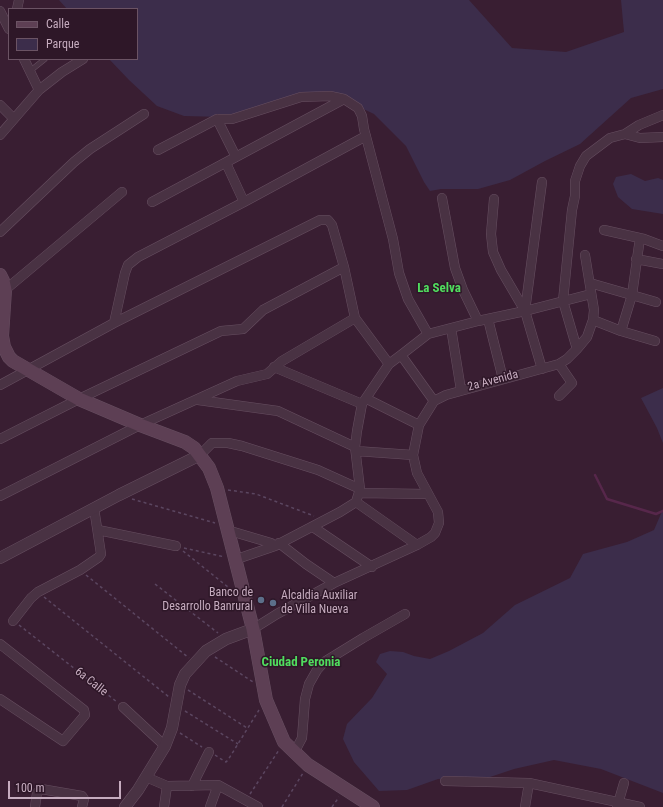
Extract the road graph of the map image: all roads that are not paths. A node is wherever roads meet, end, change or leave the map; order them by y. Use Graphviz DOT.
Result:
graph roads {
  1 [pos="0,11"];
  2 [pos="8,27"];
  3 [pos="24,60"];
  4 [pos="44,60"];
  5 [pos="81,60"];
  6 [pos="30,71"];
  7 [pos="39,90"];
  8 [pos="344,99"];
  9 [pos="0,105"];
  10 [pos="144,114"];
  11 [pos="663,115"];
  12 [pos="14,119"];
  13 [pos="217,119"];
  14 [pos="626,134"];
  15 [pos="0,135"];
  16 [pos="366,136"];
  17 [pos="663,137"];
  18 [pos="158,150"];
  19 [pos="236,157"];
  20 [pos="226,162"];
  21 [pos="542,182"];
  22 [pos="122,192"];
  23 [pos="442,198"];
  24 [pos="494,199"];
  25 [pos="152,202"];
  26 [pos="244,202"];
  27 [pos="604,230"];
  28 [pos="0,232"];
  29 [pos="640,238"];
  30 [pos="663,246"];
  31 [pos="585,255"];
  32 [pos="636,259"];
  33 [pos="663,264"];
  34 [pos="344,267"];
  35 [pos="0,275"];
  36 [pos="590,283"];
  37 [pos="4,290"];
  38 [pos="591,294"];
  39 [pos="632,295"];
  40 [pos="563,301"];
  41 [pos="656,302"];
  42 [pos="526,311"];
  43 [pos="2,314"];
  44 [pos="356,318"];
  45 [pos="488,320"];
  46 [pos="593,320"];
  47 [pos="478,321"];
  48 [pos="114,323"];
  49 [pos="451,328"];
  50 [pos="621,331"];
  51 [pos="428,334"];
  52 [pos="655,342"];
  53 [pos="577,349"];
  54 [pos="400,354"];
  55 [pos="389,364"];
  56 [pos="559,364"];
  57 [pos="274,367"];
  58 [pos="542,369"];
  59 [pos="29,370"];
  60 [pos="503,378"];
  61 [pos="0,385"];
  62 [pos="461,390"];
  63 [pos="559,396"];
  64 [pos="79,399"];
  65 [pos="197,400"];
  66 [pos="434,401"];
  67 [pos="364,402"];
  68 [pos="140,425"];
  69 [pos="419,425"];
  70 [pos="0,439"];
  71 [pos="356,449"];
  72 [pos="200,455"];
  73 [pos="413,455"];
  74 [pos="360,491"];
  75 [pos="428,494"];
  76 [pos="0,496"];
  77 [pos="356,502"];
  78 [pos="94,508"];
  79 [pos="314,527"];
  80 [pos="226,528"];
  81 [pos="98,530"];
  82 [pos="277,544"];
  83 [pos="417,545"];
  84 [pos="176,546"];
  85 [pos="0,558"];
  86 [pos="234,560"];
  87 [pos="372,567"];
  88 [pos="334,583"];
  89 [pos="405,614"];
  90 [pos="13,620"];
  91 [pos="253,629"];
  92 [pos="0,644"];
  93 [pos="0,699"];
  94 [pos="123,707"];
  95 [pos="165,746"];
  96 [pos="210,752"];
  97 [pos="294,753"];
  98 [pos="146,777"];
  99 [pos="445,781"];
  100 [pos="529,783"];
  101 [pos="624,783"];
  102 [pos="218,785"];
  103 [pos="167,786"];
  104 [pos="192,786"];
  105 [pos="617,805"];
  106 [pos="256,806"];
  107 [pos="35,807"];
  108 [pos="82,807"];
  109 [pos="125,807"];
  110 [pos="164,807"];
  111 [pos="210,807"];
  112 [pos="373,807"];
  113 [pos="526,807"];
  114 [pos="640,807"];
  1 -- 2 [label="street"];
  3 -- 6 [label="street"];
  4 -- 6 [label="lane"];
  5 -- 7 [label="street"];
  6 -- 7 [label="street"];
  7 -- 12 [label="street"];
  8 -- 13 [label="street"];
  8 -- 16 [label="street"];
  8 -- 19 [label="street"];
  9 -- 12 [label="street"];
  10 -- 28 [label="street"];
  11 -- 14 [label="street"];
  12 -- 15 [label="street"];
  13 -- 18 [label="street"];
  13 -- 19 [label="street"];
  14 -- 17 [label="street"];
  14 -- 40 [label="street"];
  16 -- 26 [label="street"];
  16 -- 51 [label="street"];
  19 -- 20 [label="street"];
  20 -- 25 [label="street"];
  20 -- 26 [label="street"];
  21 -- 42 [label="street"];
  22 -- 37 [label="street"];
  23 -- 47 [label="street"];
  24 -- 42 [label="street"];
  26 -- 48 [label="street"];
  27 -- 29 [label="street"];
  29 -- 30 [label="street"];
  29 -- 32 [label="street"];
  31 -- 36 [label="street, 2a Avenida"];
  32 -- 33 [label="street"];
  32 -- 39 [label="street"];
  34 -- 44 [label="street"];
  34 -- 48 [label="street"];
  34 -- 64 [label="street"];
  35 -- 37 [label="main road"];
  36 -- 38 [label="street, 2a Avenida"];
  36 -- 39 [label="street"];
  37 -- 43 [label="main road"];
  38 -- 40 [label="street"];
  38 -- 46 [label="street, 2a Avenida"];
  39 -- 41 [label="street"];
  39 -- 50 [label="street"];
  40 -- 42 [label="street"];
  40 -- 53 [label="street"];
  42 -- 45 [label="street"];
  42 -- 58 [label="street"];
  43 -- 59 [label="main road"];
  44 -- 55 [label="street"];
  44 -- 57 [label="street"];
  45 -- 47 [label="street"];
  45 -- 60 [label="street"];
  46 -- 50 [label="street"];
  46 -- 53 [label="street, 2a Avenida"];
  47 -- 49 [label="street"];
  48 -- 59 [label="street"];
  49 -- 51 [label="street"];
  49 -- 62 [label="street"];
  50 -- 52 [label="street"];
  51 -- 54 [label="street"];
  53 -- 56 [label="street, 2a Avenida"];
  54 -- 55 [label="street"];
  54 -- 66 [label="street"];
  55 -- 67 [label="street"];
  56 -- 58 [label="street, 2a Avenida"];
  56 -- 63 [label="street"];
  57 -- 65 [label="street"];
  57 -- 67 [label="street"];
  58 -- 60 [label="street, 2a Avenida"];
  59 -- 61 [label="street"];
  59 -- 64 [label="main road"];
  60 -- 62 [label="street, 2a Avenida"];
  62 -- 66 [label="street, 2a Avenida"];
  64 -- 68 [label="main road"];
  64 -- 70 [label="street"];
  65 -- 68 [label="street"];
  65 -- 71 [label="street"];
  66 -- 69 [label="street"];
  67 -- 69 [label="street"];
  67 -- 71 [label="street"];
  68 -- 72 [label="main road"];
  68 -- 76 [label="street"];
  69 -- 73 [label="street"];
  71 -- 73 [label="street"];
  71 -- 74 [label="street"];
  72 -- 74 [label="street"];
  72 -- 78 [label="street"];
  72 -- 80 [label="main road"];
  73 -- 75 [label="street"];
  74 -- 75 [label="street"];
  74 -- 77 [label="street"];
  75 -- 83 [label="street"];
  77 -- 79 [label="street"];
  77 -- 83 [label="street"];
  78 -- 81 [label="street"];
  78 -- 85 [label="street"];
  79 -- 82 [label="street"];
  79 -- 87 [label="street"];
  80 -- 82 [label="street"];
  80 -- 86 [label="main road"];
  81 -- 84 [label="street"];
  81 -- 90 [label="street"];
  82 -- 86 [label="street"];
  82 -- 88 [label="street"];
  83 -- 87 [label="street"];
  86 -- 91 [label="main road"];
  87 -- 88 [label="street"];
  88 -- 91 [label="street"];
  89 -- 97 [label="street"];
  91 -- 95 [label="street"];
  91 -- 97 [label="main road"];
  92 -- 93 [label="street"];
  94 -- 95 [label="street"];
  95 -- 98 [label="street"];
  96 -- 104 [label="street"];
  97 -- 112 [label="main road"];
  98 -- 103 [label="street"];
  98 -- 109 [label="street"];
  99 -- 100 [label="street"];
  100 -- 105 [label="street"];
  100 -- 113 [label="street"];
  101 -- 105 [label="street"];
  102 -- 104 [label="street"];
  102 -- 106 [label="street"];
  102 -- 111 [label="street"];
  103 -- 104 [label="street"];
  103 -- 110 [label="street"];
  105 -- 114 [label="street"];
  107 -- 108 [label="street"];
}
